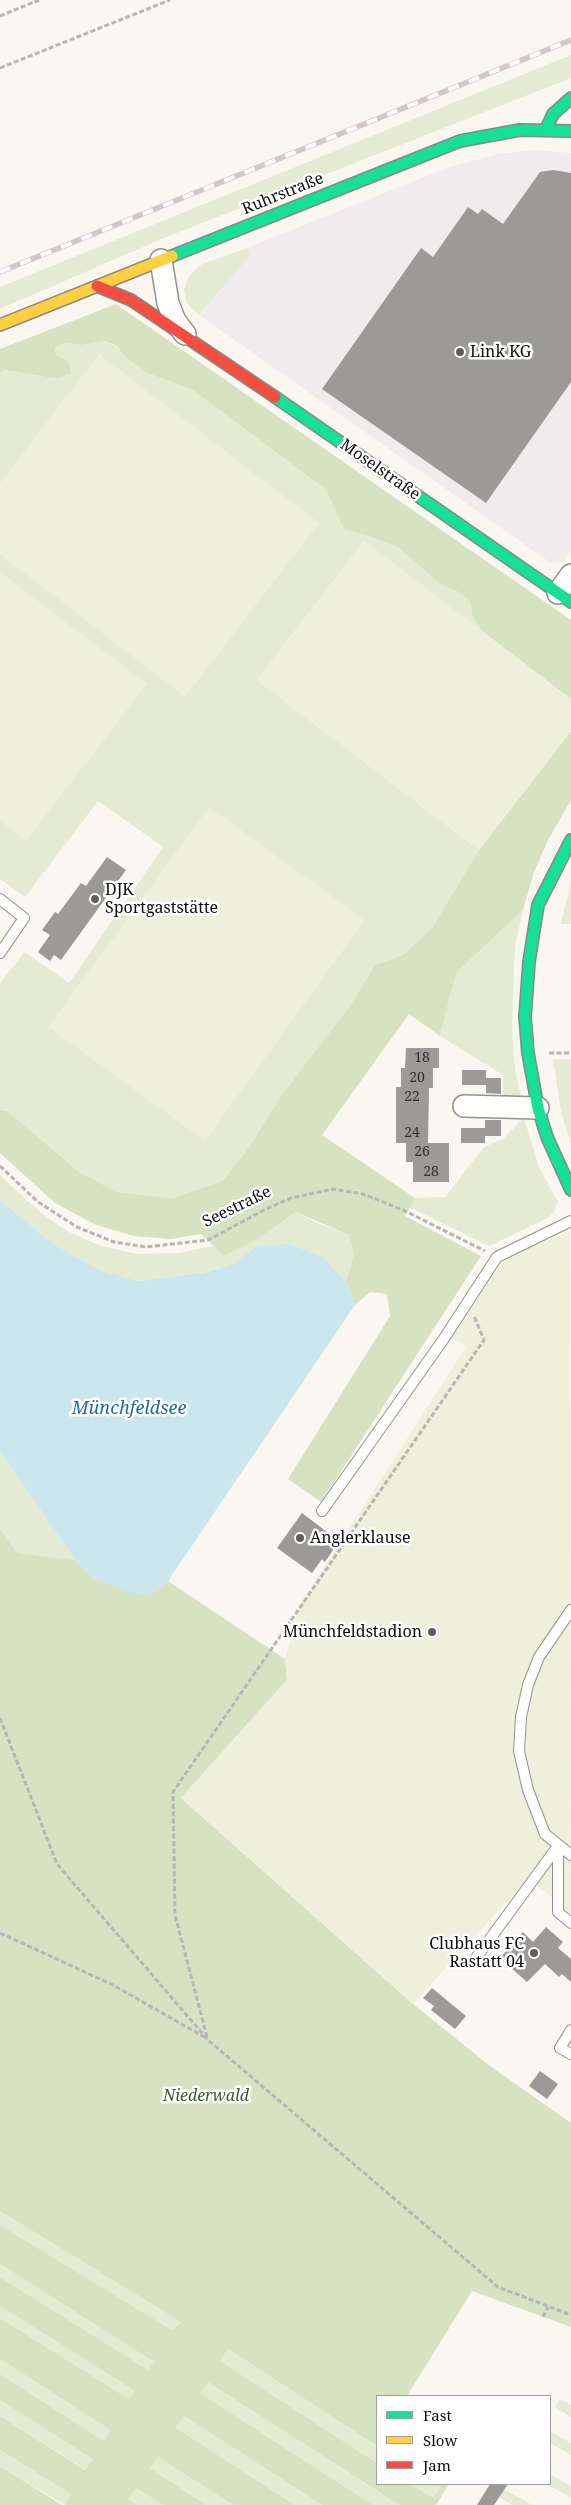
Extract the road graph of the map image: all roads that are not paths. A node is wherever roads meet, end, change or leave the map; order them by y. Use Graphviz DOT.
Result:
graph roads {
  1 [pos="571,98"];
  2 [pos="546,129"];
  3 [pos="571,131"];
  4 [pos="161,260"];
  5 [pos="97,286"];
  6 [pos="0,325"];
  7 [pos="189,338"];
  8 [pos="571,575"];
  9 [pos="564,597"];
  10 [pos="571,840"];
  11 [pos="0,899"];
  12 [pos="0,952"];
  13 [pos="464,1106"];
  14 [pos="538,1108"];
  15 [pos="571,1190"];
  16 [pos="571,1221"];
  17 [pos="322,1511"];
  18 [pos="571,1610"];
  19 [pos="558,1846"];
  20 [pos="571,1855"];
  21 [pos="571,1923"];
  22 [pos="476,1958"];
  23 [pos="571,2030"];
  24 [pos="571,2054"];
  1 -- 2 [label="street"];
  2 -- 3 [label="street, Ruhrstraße"];
  2 -- 4 [label="street, Ruhrstraße"];
  4 -- 5 [label="street, Ruhrstraße"];
  4 -- 7 [label="street, Moselstraße"];
  5 -- 6 [label="street, Ruhrstraße"];
  5 -- 7 [label="street, Moselstraße"];
  7 -- 9 [label="street, Moselstraße"];
  8 -- 9 [label="street"];
  10 -- 14 [label="street"];
  11 -- 12 [label="lane"];
  13 -- 14 [label="street"];
  14 -- 15 [label="street"];
  16 -- 17 [label="lane"];
  18 -- 19 [label="lane"];
  19 -- 20 [label="lane"];
  19 -- 21 [label="lane"];
  19 -- 22 [label="lane"];
  23 -- 24 [label="lane"];
}
